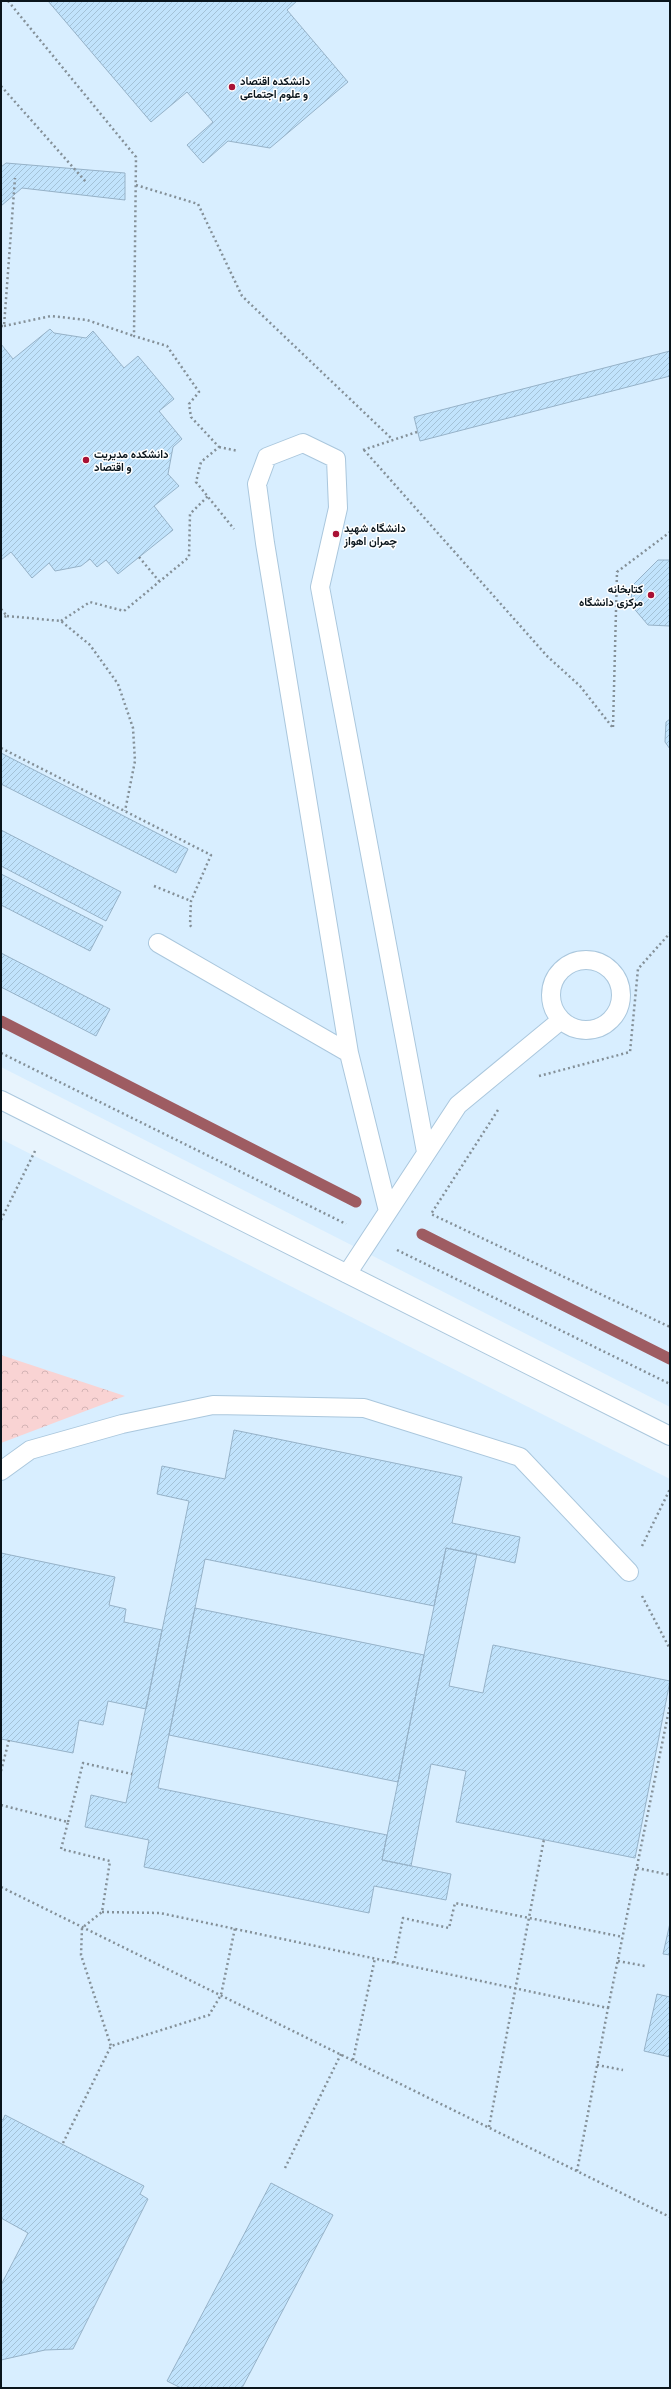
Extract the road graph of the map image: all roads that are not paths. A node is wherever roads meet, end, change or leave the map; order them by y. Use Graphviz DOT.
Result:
graph roads {
  1 [pos="158,943"];
  2 [pos="561,1020"];
  3 [pos="349,1053"];
  4 [pos="1,1100"];
  5 [pos="426,1152"];
  6 [pos="388,1210"];
  7 [pos="347,1274"];
  8 [pos="670,1436"];
  9 [pos="1,1471"];
  10 [pos="629,1572"];
  1 -- 3 [label="lane"];
  2 -- 5 [label="lane"];
  3 -- 5 [label="lane"];
  3 -- 6 [label="lane"];
  4 -- 7 [label="lane"];
  5 -- 6 [label="lane"];
  6 -- 7 [label="lane"];
  7 -- 8 [label="lane"];
  9 -- 10 [label="lane"];
}
